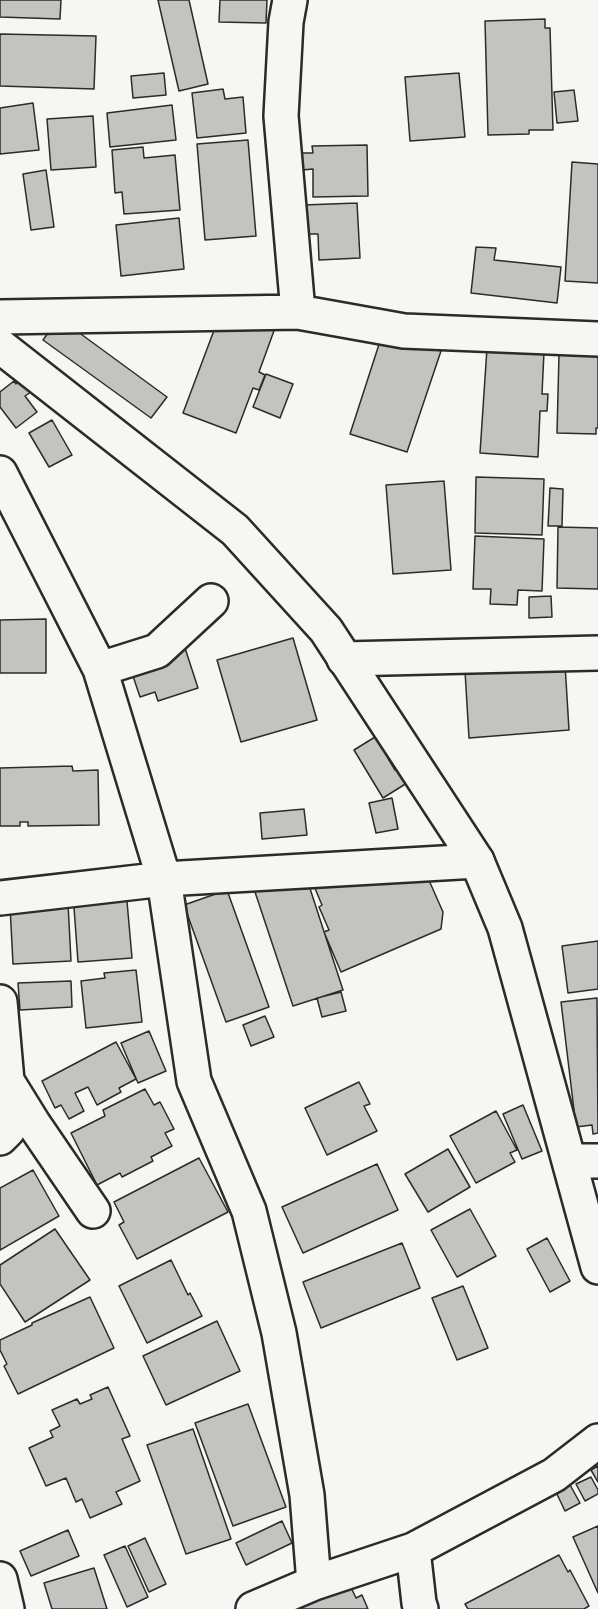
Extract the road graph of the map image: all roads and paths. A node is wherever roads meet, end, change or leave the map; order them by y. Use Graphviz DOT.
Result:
graph roads {
  1 [pos="290,0"];
  2 [pos="298,312"];
  3 [pos="0,317"];
  4 [pos="598,339"];
  5 [pos="0,346"];
  6 [pos="0,473"];
  7 [pos="211,602"];
  8 [pos="598,653"];
  9 [pos="344,659"];
  10 [pos="100,669"];
  11 [pos="477,861"];
  12 [pos="164,879"];
  13 [pos="0,898"];
  14 [pos="0,1002"];
  15 [pos="7,1080"];
  16 [pos="0,1138"];
  17 [pos="584,1161"];
  18 [pos="93,1211"];
  19 [pos="598,1267"];
  20 [pos="598,1441"];
  21 [pos="413,1550"];
  22 [pos="0,1579"];
  23 [pos="314,1583"];
  24 [pos="7,1609"];
  25 [pos="253,1609"];
  26 [pos="421,1609"];
  1 -- 2 [label="street"];
  2 -- 3 [label="street"];
  2 -- 4 [label="street"];
  5 -- 9 [label="street"];
  6 -- 10 [label="street"];
  7 -- 10 [label="street"];
  8 -- 9 [label="street"];
  9 -- 11 [label="street"];
  10 -- 12 [label="street"];
  11 -- 12 [label="street"];
  11 -- 17 [label="street"];
  12 -- 13 [label="street"];
  12 -- 23 [label="street"];
  14 -- 15 [label="street"];
  15 -- 16 [label="street"];
  15 -- 18 [label="street"];
  17 -- 19 [label="street"];
  20 -- 21 [label="street"];
  21 -- 23 [label="street"];
  21 -- 26 [label="street"];
  22 -- 24 [label="street"];
  23 -- 25 [label="street"];
}
